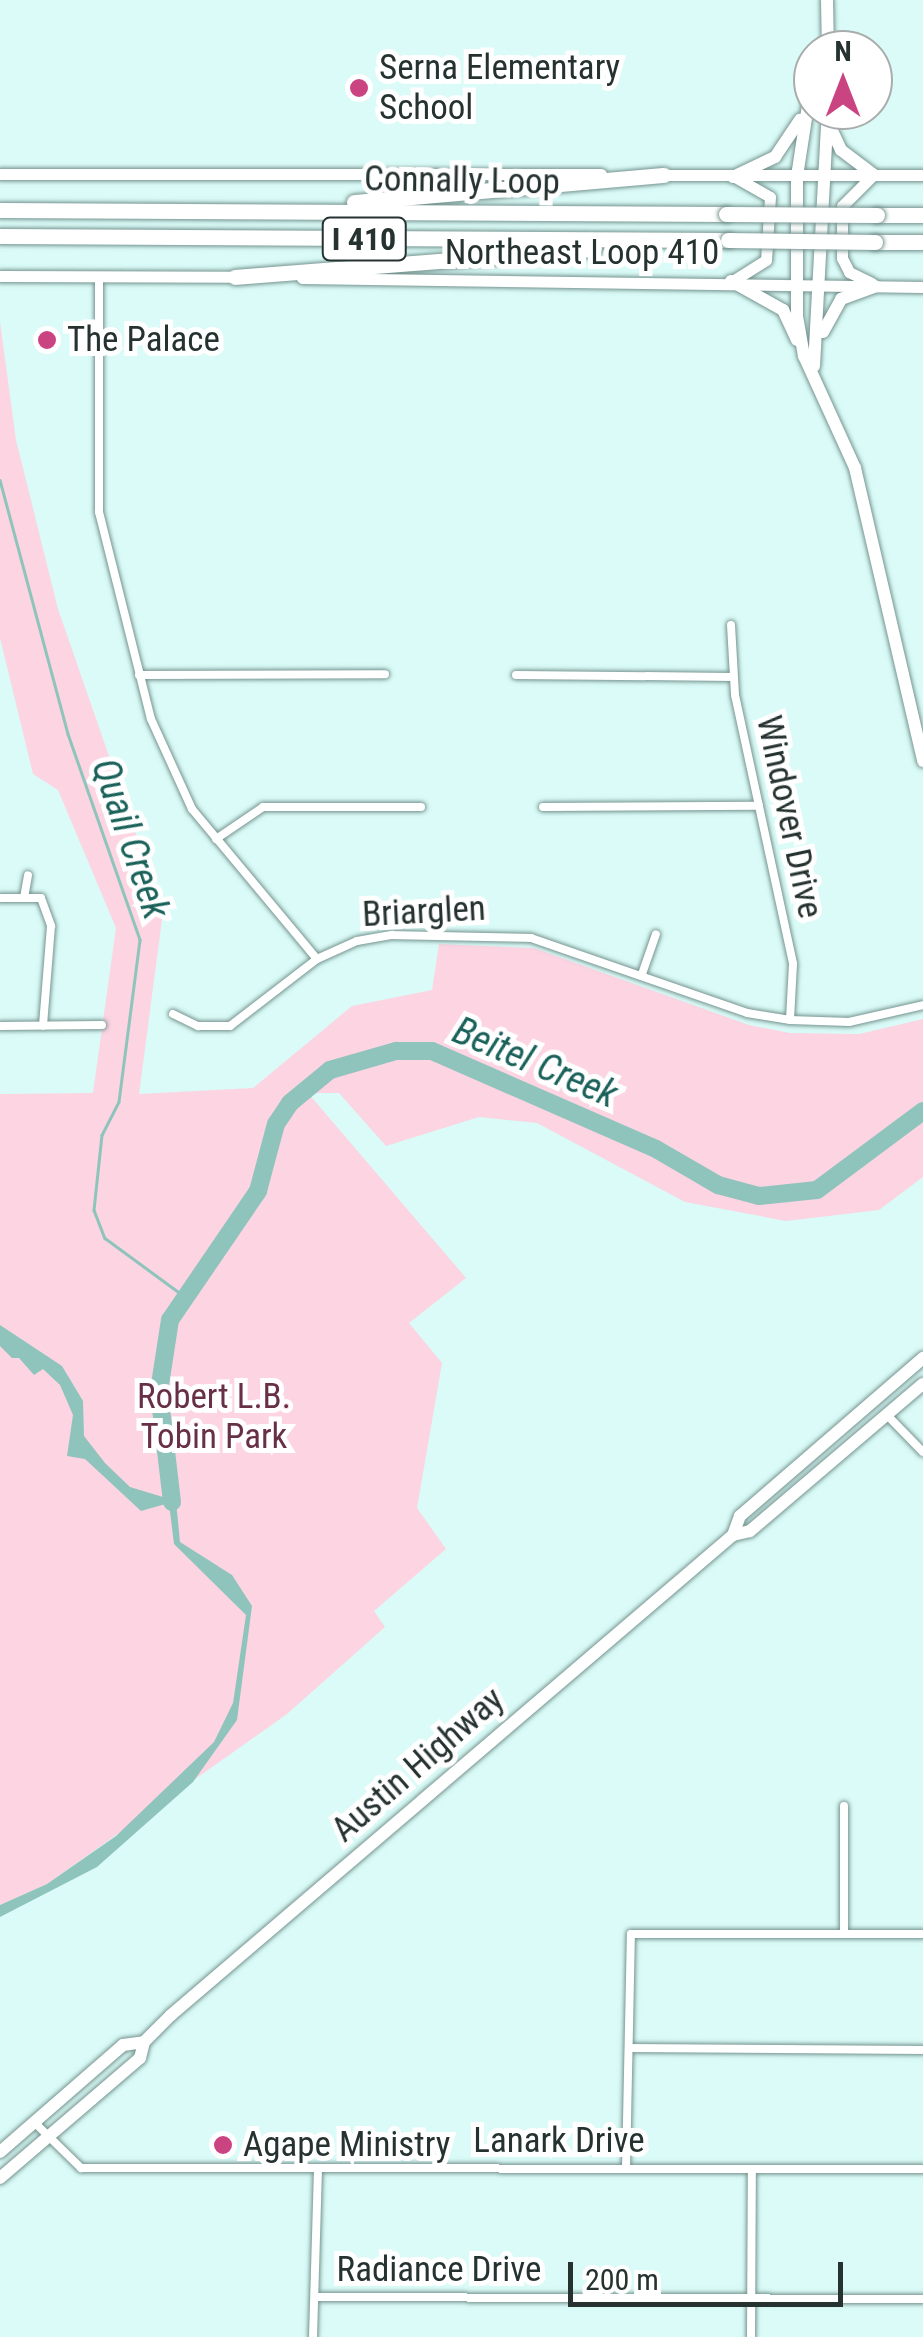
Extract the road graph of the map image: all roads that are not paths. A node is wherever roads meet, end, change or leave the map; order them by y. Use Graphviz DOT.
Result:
graph roads {
  1 [pos="826,0"];
  2 [pos="826,26"];
  3 [pos="825,30"];
  4 [pos="826,30"];
  5 [pos="793,129"];
  6 [pos="803,130"];
  7 [pos="826,130"];
  8 [pos="833,130"];
  9 [pos="0,174"];
  10 [pos="664,175"];
  11 [pos="874,175"];
  12 [pos="923,175"];
  13 [pos="797,176"];
  14 [pos="820,176"];
  15 [pos="733,177"];
  16 [pos="0,201"];
  17 [pos="308,208"];
  18 [pos="0,210"];
  19 [pos="136,210"];
  20 [pos="923,215"];
  21 [pos="0,236"];
  22 [pos="728,240"];
  23 [pos="923,242"];
  24 [pos="0,276"];
  25 [pos="234,277"];
  26 [pos="99,278"];
  27 [pos="731,281"];
  28 [pos="796,283"];
  29 [pos="817,283"];
  30 [pos="876,286"];
  31 [pos="921,287"];
  32 [pos="812,358"];
  33 [pos="731,625"];
  34 [pos="384,674"];
  35 [pos="140,675"];
  36 [pos="516,675"];
  37 [pos="733,678"];
  38 [pos="923,761"];
  39 [pos="543,806"];
  40 [pos="758,806"];
  41 [pos="420,807"];
  42 [pos="216,839"];
  43 [pos="28,875"];
  44 [pos="0,898"];
  45 [pos="24,898"];
  46 [pos="656,934"];
  47 [pos="317,958"];
  48 [pos="642,974"];
  49 [pos="923,1006"];
  50 [pos="173,1014"];
  51 [pos="790,1020"];
  52 [pos="102,1025"];
  53 [pos="0,1026"];
  54 [pos="43,1026"];
  55 [pos="923,1358"];
  56 [pos="923,1384"];
  57 [pos="886,1414"];
  58 [pos="923,1452"];
  59 [pos="733,1535"];
  60 [pos="844,1806"];
  61 [pos="844,1933"];
  62 [pos="923,1934"];
  63 [pos="144,2042"];
  64 [pos="632,2048"];
  65 [pos="923,2050"];
  66 [pos="34,2122"];
  67 [pos="46,2136"];
  68 [pos="0,2152"];
  69 [pos="318,2168"];
  70 [pos="626,2169"];
  71 [pos="752,2169"];
  72 [pos="923,2169"];
  73 [pos="0,2178"];
  74 [pos="315,2297"];
  75 [pos="750,2298"];
  76 [pos="923,2299"];
  77 [pos="313,2337"];
  78 [pos="750,2337"];
  1 -- 2 [label="main road"];
  2 -- 3 [label="main road"];
  2 -- 4 [label="main road"];
  5 -- 15 [label="main road"];
  6 -- 13 [label="main road"];
  7 -- 14 [label="main road"];
  8 -- 11 [label="main road"];
  9 -- 10 [label="main road"];
  10 -- 15 [label="main road"];
  10 -- 17 [label="highway"];
  11 -- 12 [label="main road"];
  11 -- 14 [label="main road"];
  11 -- 30 [label="main road"];
  13 -- 14 [label="main road"];
  13 -- 15 [label="main road"];
  13 -- 28 [label="main road"];
  14 -- 29 [label="main road"];
  15 -- 27 [label="main road"];
  16 -- 19 [label="highway"];
  17 -- 19 [label="highway, Connally Loop / I 410"];
  17 -- 20 [label="highway, Connally Loop / I 410, bridge"];
  18 -- 19 [label="highway, Connally Loop / I 410"];
  21 -- 22 [label="highway, Connally Loop / I 410"];
  22 -- 23 [label="highway, Connally Loop / I 410, bridge"];
  22 -- 25 [label="highway"];
  24 -- 26 [label="main road, Northeast Loop 410"];
  25 -- 26 [label="main road, Northeast Loop 410"];
  25 -- 27 [label="main road, Northeast Loop 410"];
  26 -- 35 [label="street"];
  27 -- 28 [label="main road, Northeast Loop 410"];
  27 -- 32 [label="main road"];
  28 -- 29 [label="main road, Northeast Loop 410"];
  28 -- 32 [label="main road"];
  29 -- 30 [label="main road, Northeast Loop 410"];
  29 -- 32 [label="main road"];
  30 -- 31 [label="main road, Northeast Loop 410"];
  30 -- 32 [label="main road"];
  32 -- 38 [label="main road"];
  33 -- 37 [label="street, Windover Drive"];
  34 -- 35 [label="street"];
  35 -- 42 [label="street"];
  36 -- 37 [label="street"];
  37 -- 40 [label="street, Windover Drive"];
  39 -- 40 [label="street"];
  40 -- 51 [label="street, Windover Drive"];
  41 -- 42 [label="street"];
  42 -- 47 [label="street"];
  43 -- 45 [label="street"];
  44 -- 45 [label="street"];
  45 -- 54 [label="street"];
  46 -- 48 [label="street"];
  47 -- 48 [label="street, Briarglen"];
  47 -- 50 [label="street, Briarglen"];
  48 -- 51 [label="street, Briarglen"];
  49 -- 51 [label="street, Briarglen"];
  52 -- 54 [label="street"];
  53 -- 54 [label="street"];
  55 -- 59 [label="main road, Austin Highway"];
  56 -- 57 [label="main road, Austin Highway"];
  57 -- 58 [label="street"];
  57 -- 59 [label="main road, Austin Highway"];
  59 -- 63 [label="main road, Austin Highway"];
  60 -- 61 [label="street"];
  61 -- 62 [label="street"];
  61 -- 64 [label="street"];
  63 -- 66 [label="main road, Austin Highway"];
  63 -- 67 [label="main road, Austin Highway"];
  64 -- 65 [label="street"];
  64 -- 70 [label="street"];
  66 -- 67 [label="street, Lanark Drive"];
  66 -- 68 [label="main road, Austin Highway"];
  67 -- 69 [label="street, Lanark Drive"];
  67 -- 73 [label="main road, Austin Highway"];
  69 -- 70 [label="street, Lanark Drive"];
  69 -- 74 [label="street"];
  70 -- 71 [label="street, Lanark Drive"];
  71 -- 72 [label="street, Lanark Drive"];
  71 -- 75 [label="street"];
  74 -- 75 [label="street, Radiance Drive"];
  74 -- 77 [label="street"];
  75 -- 76 [label="street, Radiance Drive"];
  75 -- 78 [label="street"];
}
